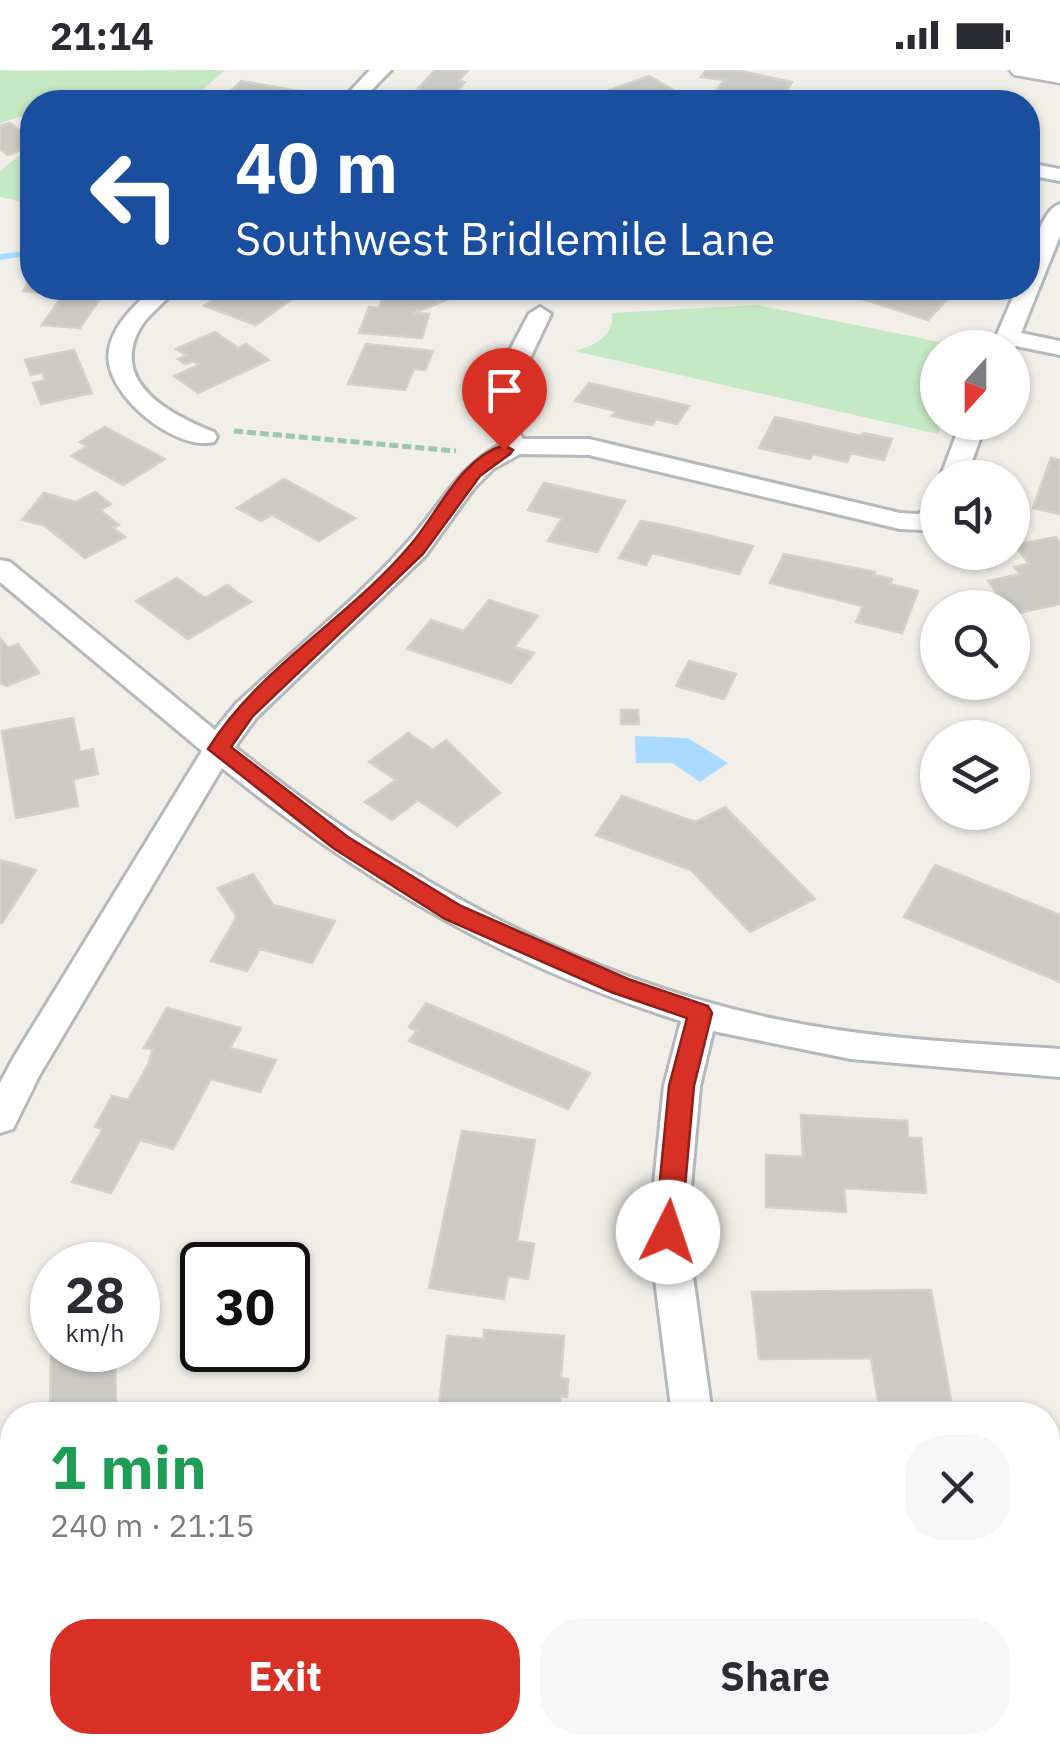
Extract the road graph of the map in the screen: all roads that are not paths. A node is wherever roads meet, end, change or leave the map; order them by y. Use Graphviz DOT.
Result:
graph roads {
  1 [pos="381,70"];
  2 [pos="1022,70"];
  3 [pos="1060,76"];
  4 [pos="361,90"];
  5 [pos="1060,210"];
  6 [pos="1040,258"];
  7 [pos="155,300"];
  8 [pos="1022,300"];
  9 [pos="540,314"];
  10 [pos="1010,330"];
  11 [pos="1030,345"];
  12 [pos="1060,348"];
  13 [pos="205,436"];
  14 [pos="505,450"];
  15 [pos="920,518"];
  16 [pos="0,568"];
  17 [pos="219,749"];
  18 [pos="700,1013"];
  19 [pos="1060,1062"];
  20 [pos="0,1118"];
  21 [pos="690,1402"];
  1 -- 4 [label="street"];
  2 -- 3 [label="street"];
  5 -- 6 [label="street"];
  7 -- 13 [label="street"];
  8 -- 10 [label="street"];
  9 -- 14 [label="street"];
  11 -- 12 [label="street"];
  14 -- 15 [label="street"];
  14 -- 17 [label="street"];
  16 -- 17 [label="street"];
  17 -- 18 [label="street"];
  17 -- 20 [label="street"];
  18 -- 19 [label="street"];
  18 -- 21 [label="street"];
}
